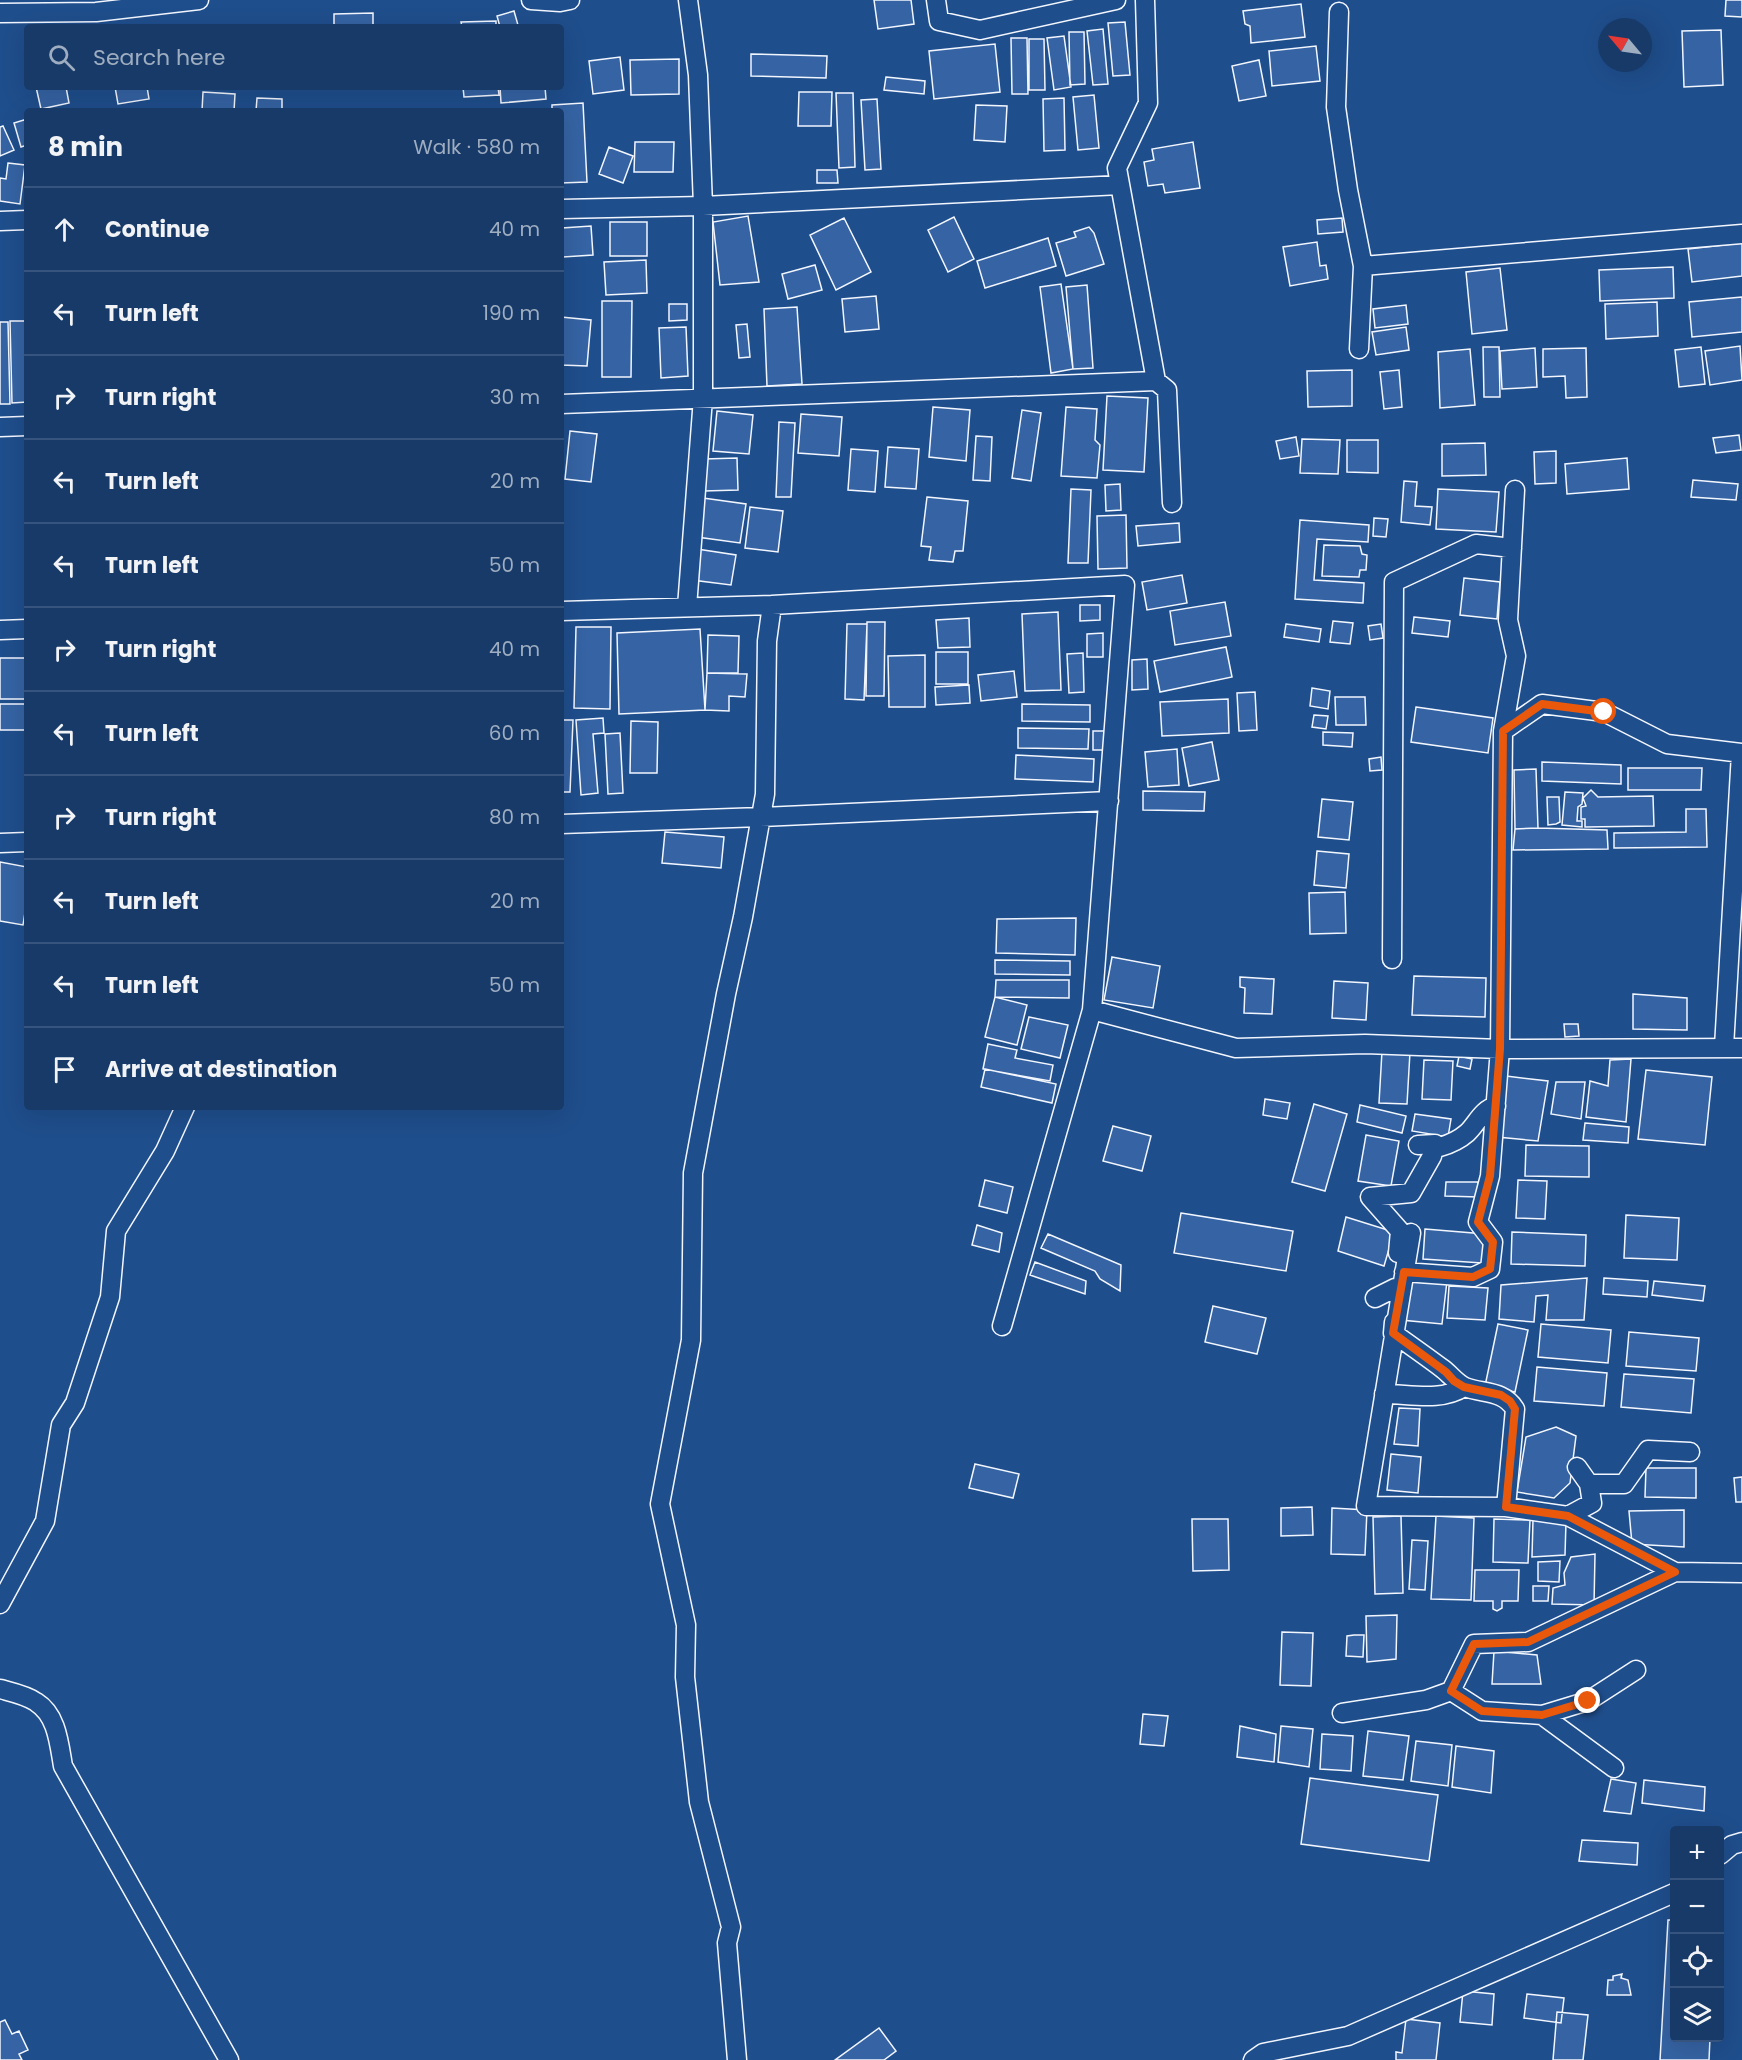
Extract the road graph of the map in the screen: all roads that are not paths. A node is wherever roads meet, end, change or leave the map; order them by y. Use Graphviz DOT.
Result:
graph roads {
  1 [pos="199,0"];
  2 [pos="531,0"];
  3 [pos="570,0"];
  4 [pos="688,0"];
  5 [pos="936,0"];
  6 [pos="1116,0"];
  7 [pos="1145,0"];
  8 [pos="1339,12"];
  9 [pos="0,13"];
  10 [pos="1120,185"];
  11 [pos="703,206"];
  12 [pos="564,209"];
  13 [pos="0,220"];
  14 [pos="24,220"];
  15 [pos="1742,234"];
  16 [pos="1363,266"];
  17 [pos="1359,349"];
  18 [pos="1156,381"];
  19 [pos="703,398"];
  20 [pos="564,404"];
  21 [pos="24,426"];
  22 [pos="0,427"];
  23 [pos="1515,490"];
  24 [pos="1172,503"];
  25 [pos="1512,548"];
  26 [pos="772,604"];
  27 [pos="687,607"];
  28 [pos="564,611"];
  29 [pos="24,629"];
  30 [pos="0,630"];
  31 [pos="1503,731"];
  32 [pos="1742,753"];
  33 [pos="1109,801"];
  34 [pos="761,817"];
  35 [pos="564,824"];
  36 [pos="24,842"];
  37 [pos="0,843"];
  38 [pos="1392,959"];
  39 [pos="1092,1010"];
  40 [pos="1733,1048"];
  41 [pos="1500,1049"];
  42 [pos="1496,1106"];
  43 [pos="184,1110"];
  44 [pos="1411,1233"];
  45 [pos="1396,1268"];
  46 [pos="1375,1298"];
  47 [pos="1002,1326"];
  48 [pos="1393,1333"];
  49 [pos="1464,1387"];
  50 [pos="1384,1394"];
  51 [pos="1690,1452"];
  52 [pos="1577,1467"];
  53 [pos="1589,1484"];
  54 [pos="1506,1507"];
  55 [pos="1568,1516"];
  56 [pos="1675,1572"];
  57 [pos="1742,1573"];
  58 [pos="0,1604"];
  59 [pos="1636,1670"];
  60 [pos="1,1686"];
  61 [pos="1451,1691"];
  62 [pos="1342,1713"];
  63 [pos="1542,1715"];
  64 [pos="1614,1768"];
  65 [pos="1742,1842"];
  66 [pos="1724,1851"];
  67 [pos="1670,1895"];
  68 [pos="229,2060"];
  69 [pos="736,2060"];
  70 [pos="1253,2060"];
  1 -- 9 [label="street"];
  2 -- 3 [label="street"];
  4 -- 11 [label="street"];
  5 -- 6 [label="street"];
  7 -- 10 [label="street"];
  8 -- 16 [label="street"];
  10 -- 11 [label="street"];
  10 -- 18 [label="street"];
  11 -- 12 [label="street"];
  11 -- 19 [label="street"];
  13 -- 14 [label="street"];
  15 -- 16 [label="street"];
  16 -- 17 [label="street"];
  18 -- 19 [label="street"];
  18 -- 24 [label="street"];
  19 -- 20 [label="street"];
  19 -- 27 [label="street"];
  21 -- 22 [label="street"];
  23 -- 25 [label="street"];
  25 -- 31 [label="street"];
  25 -- 38 [label="street"];
  26 -- 27 [label="street"];
  26 -- 33 [label="street"];
  26 -- 34 [label="street"];
  27 -- 28 [label="street"];
  29 -- 30 [label="street"];
  31 -- 32 [label="street"];
  31 -- 41 [label="street"];
  32 -- 40 [label="street"];
  33 -- 34 [label="street"];
  33 -- 39 [label="street"];
  34 -- 35 [label="street"];
  34 -- 69 [label="street"];
  36 -- 37 [label="street"];
  39 -- 41 [label="street"];
  39 -- 47 [label="street"];
  40 -- 41 [label="street"];
  41 -- 42 [label="street"];
  42 -- 45 [label="street"];
  42 -- 45 [label="street"];
  43 -- 58 [label="street"];
  44 -- 45 [label="street"];
  45 -- 46 [label="street"];
  45 -- 48 [label="street"];
  48 -- 49 [label="street"];
  48 -- 50 [label="street"];
  49 -- 50 [label="street"];
  49 -- 54 [label="street"];
  50 -- 54 [label="street"];
  51 -- 53 [label="street"];
  52 -- 53 [label="street"];
  53 -- 55 [label="street"];
  54 -- 55 [label="street"];
  55 -- 56 [label="street"];
  56 -- 57 [label="street"];
  56 -- 61 [label="street"];
  59 -- 63 [label="street"];
  60 -- 68 [label="street"];
  61 -- 62 [label="street"];
  61 -- 63 [label="street"];
  63 -- 64 [label="street"];
  65 -- 66 [label="street"];
  67 -- 70 [label="street"];
}
